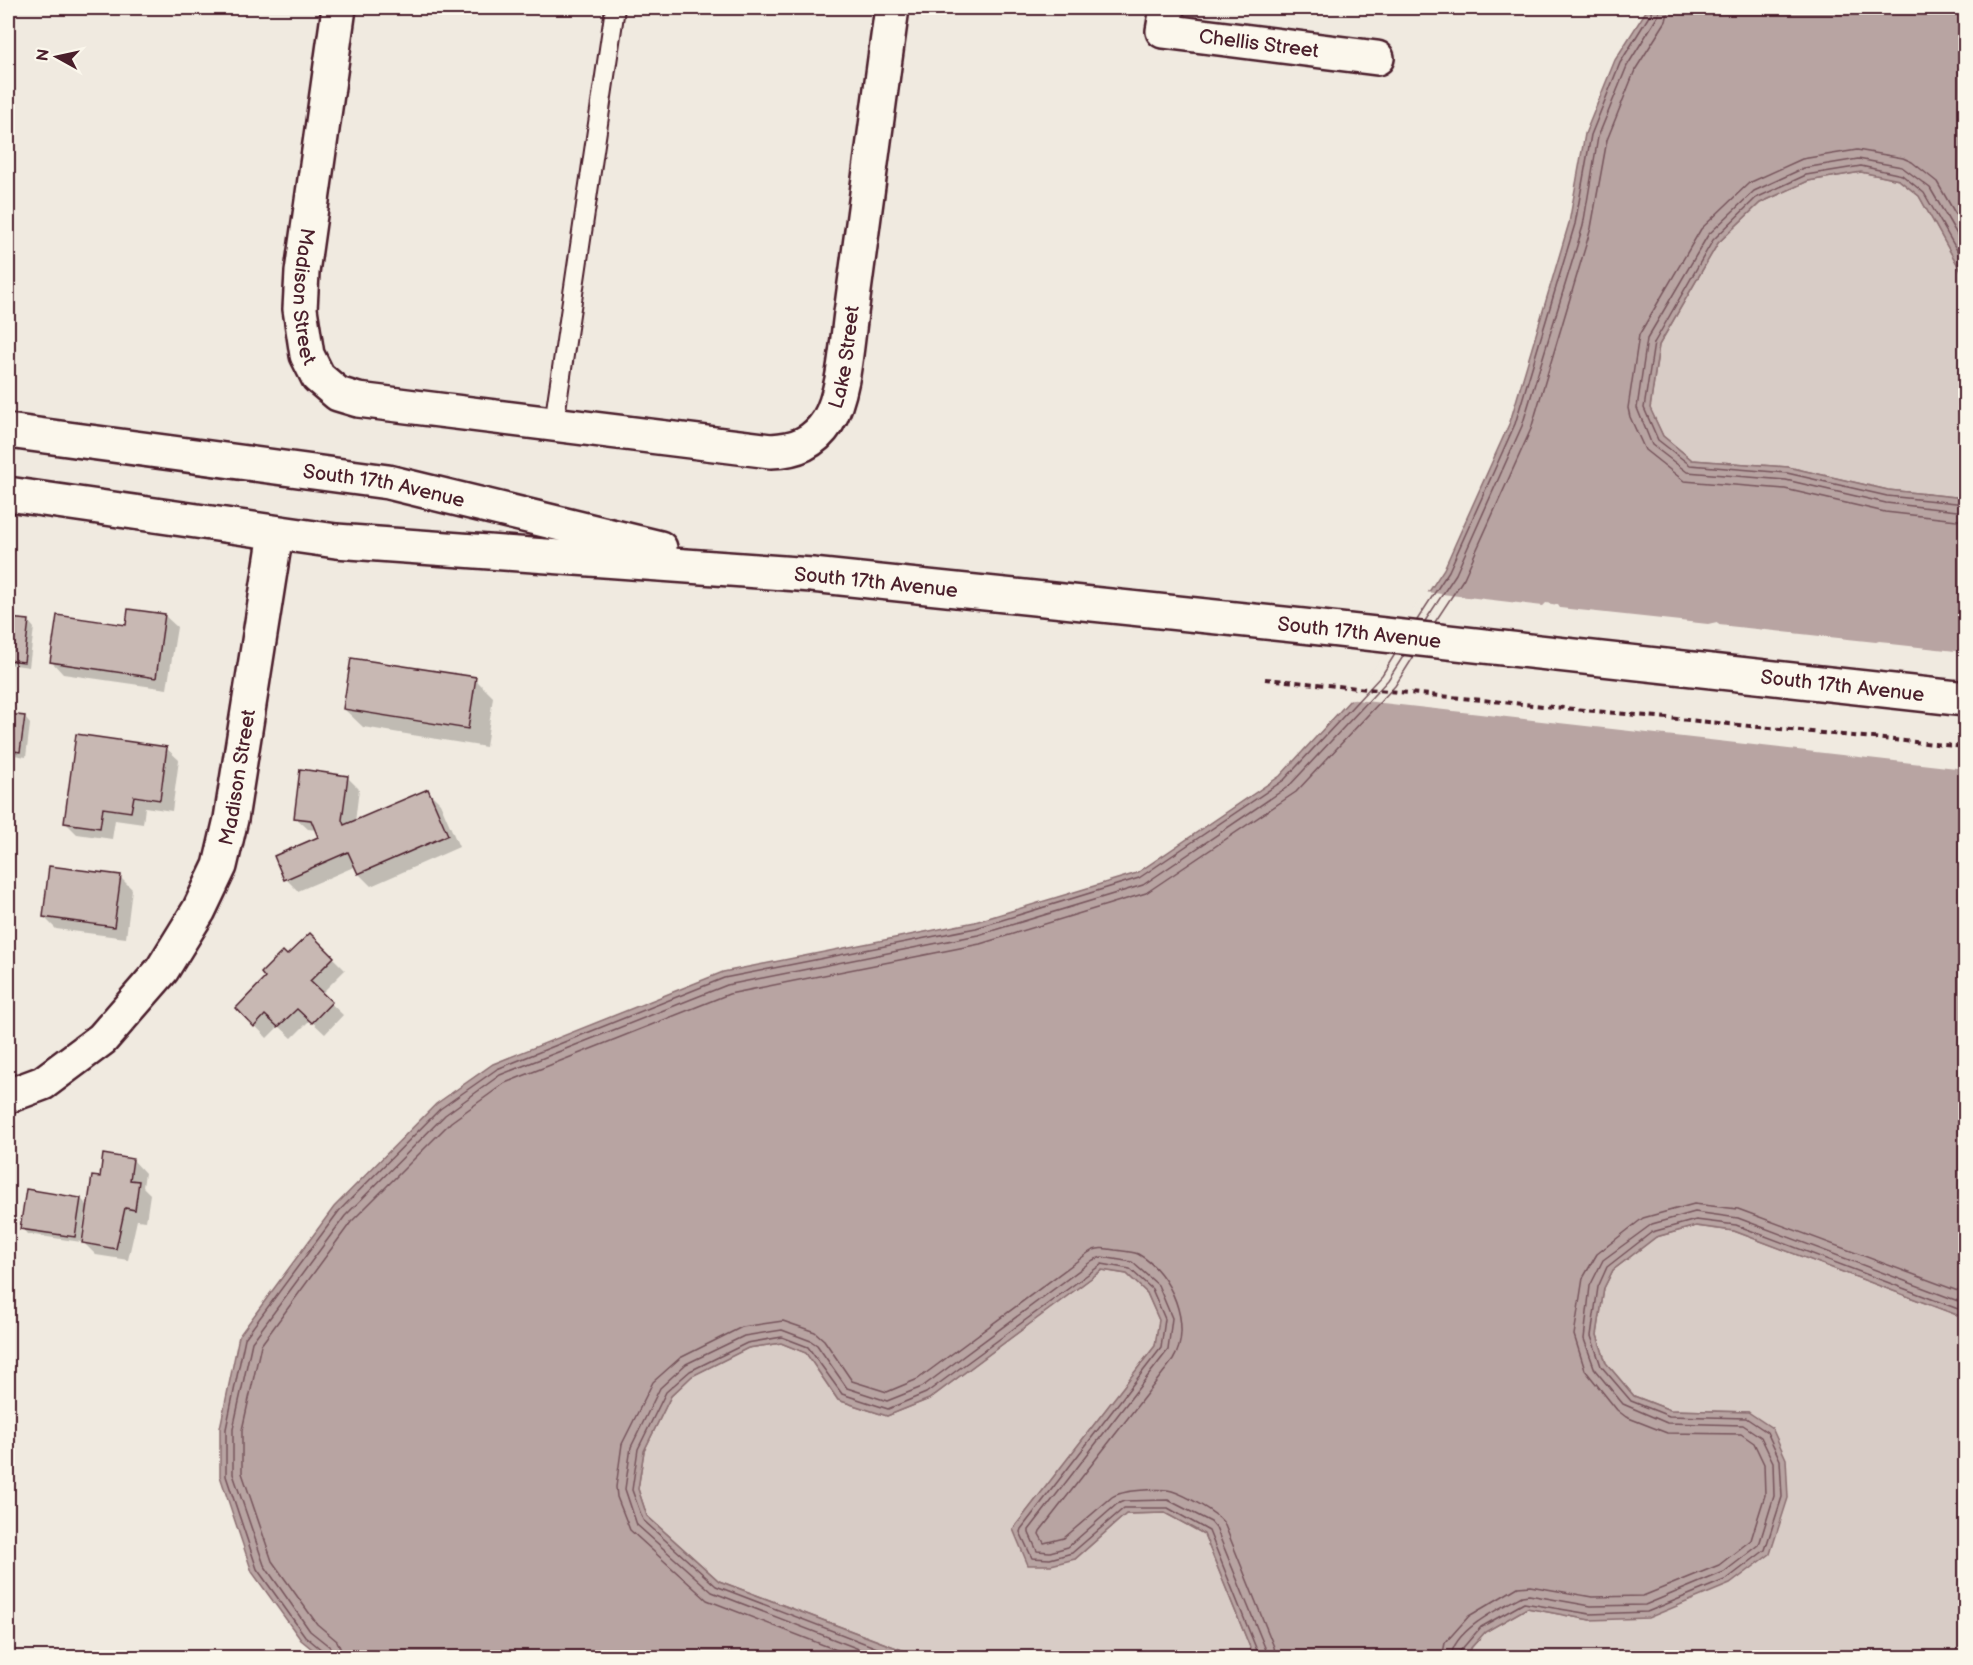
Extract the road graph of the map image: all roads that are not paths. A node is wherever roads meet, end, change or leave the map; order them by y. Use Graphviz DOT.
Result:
graph roads {
  1 [pos="339,8"];
  2 [pos="615,8"];
  3 [pos="892,8"];
  4 [pos="1167,8"];
  5 [pos="1377,58"];
  6 [pos="554,423"];
  7 [pos="8,431"];
  8 [pos="8,494"];
  9 [pos="276,532"];
  10 [pos="753,570"];
  11 [pos="1965,699"];
  12 [pos="8,1096"];
  1 -- 6 [label="main road, Madison Street"];
  2 -- 6 [label="lane"];
  3 -- 6 [label="main road, Lake Street"];
  4 -- 5 [label="main road, Chellis Street"];
  7 -- 10 [label="main road, South 17th Avenue"];
  8 -- 9 [label="main road, South 17th Avenue"];
  9 -- 10 [label="main road, South 17th Avenue"];
  9 -- 12 [label="main road, Madison Street"];
  10 -- 11 [label="main road, South 17th Avenue"];
}
